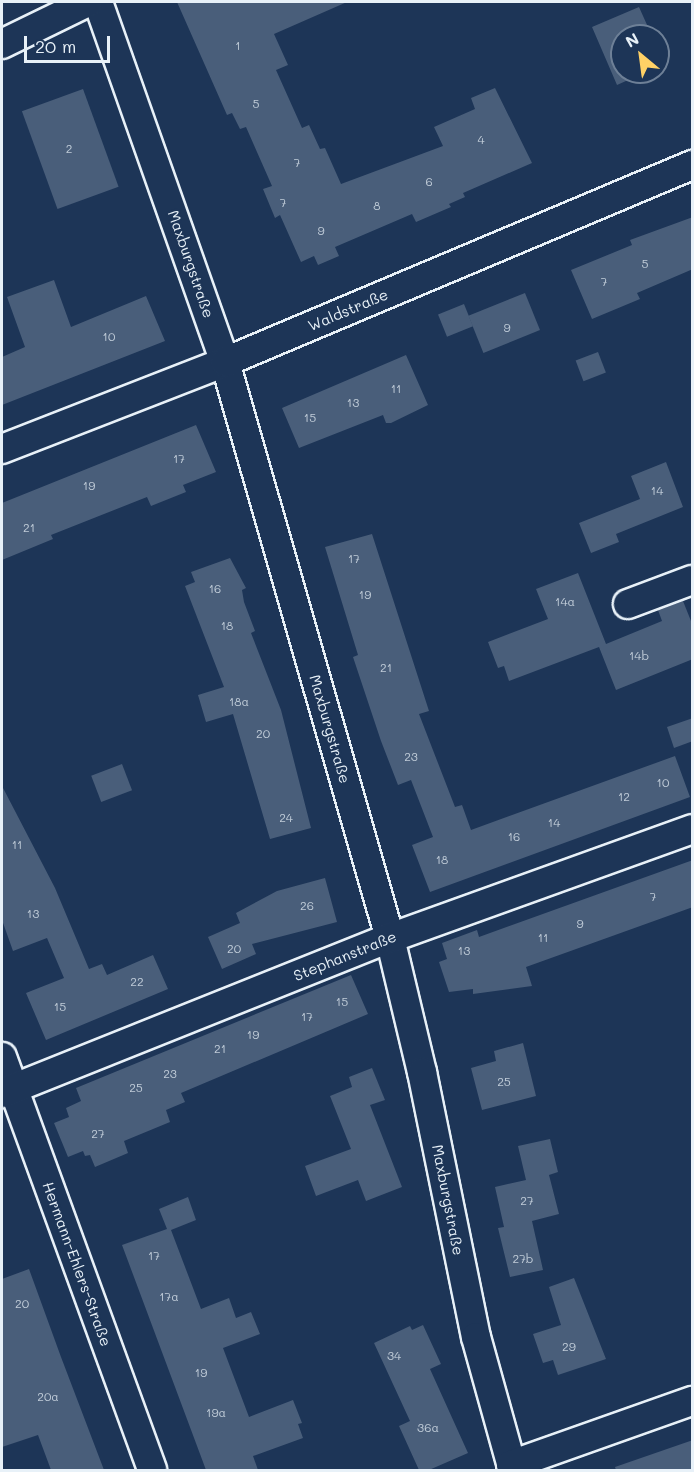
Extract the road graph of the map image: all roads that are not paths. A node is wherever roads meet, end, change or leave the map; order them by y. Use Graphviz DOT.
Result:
graph roads {
  1 [pos="88,2"];
  2 [pos="98,2"];
  3 [pos="2,44"];
  4 [pos="693,165"];
  5 [pos="225,362"];
  6 [pos="2,449"];
  7 [pos="693,580"];
  8 [pos="628,604"];
  9 [pos="693,829"];
  10 [pos="390,938"];
  11 [pos="2,1057"];
  12 [pos="8,1091"];
  13 [pos="693,1401"];
  14 [pos="512,1468"];
  15 [pos="152,1470"];
  1 -- 3 [label="street"];
  2 -- 5 [label="street, Maxburgstraße"];
  4 -- 5 [label="street, Waldstraße"];
  5 -- 6 [label="street, Waldstraße"];
  5 -- 10 [label="street, Maxburgstraße"];
  7 -- 8 [label="street"];
  9 -- 10 [label="street, Stephanstraße"];
  10 -- 12 [label="street, Stephanstraße"];
  10 -- 14 [label="street, Maxburgstraße"];
  11 -- 12 [label="street, Hermann-Ehlers-Straße"];
  12 -- 15 [label="street, Hermann-Ehlers-Straße"];
  13 -- 14 [label="street"];
}
